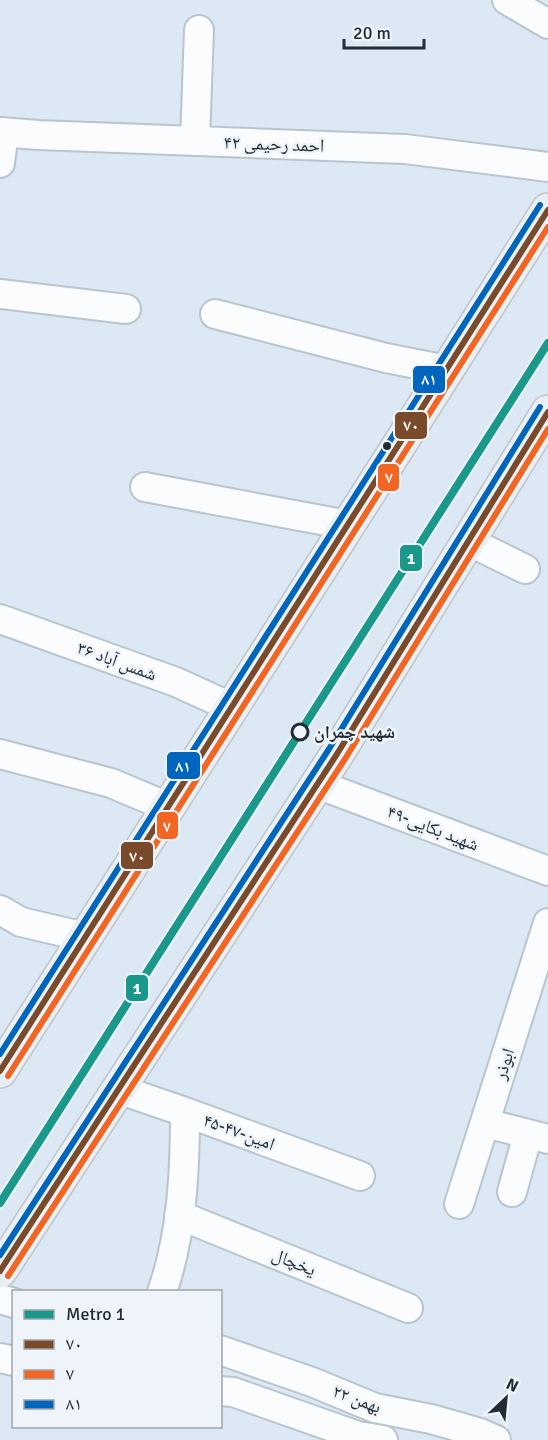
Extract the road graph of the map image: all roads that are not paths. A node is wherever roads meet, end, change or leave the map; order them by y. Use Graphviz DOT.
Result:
graph roads {
  1 [pos="507,0"];
  2 [pos="548,24"];
  3 [pos="199,30"];
  4 [pos="2,132"];
  5 [pos="195,141"];
  6 [pos="0,164"];
  7 [pos="548,167"];
  8 [pos="548,210"];
  9 [pos="0,294"];
  10 [pos="126,309"];
  11 [pos="215,314"];
  12 [pos="447,370"];
  13 [pos="548,412"];
  14 [pos="145,487"];
  15 [pos="348,525"];
  16 [pos="468,541"];
  17 [pos="525,569"];
  18 [pos="0,619"];
  19 [pos="231,707"];
  20 [pos="0,754"];
  21 [pos="317,784"];
  22 [pos="168,807"];
  23 [pos="548,871"];
  24 [pos="0,910"];
  25 [pos="548,923"];
  26 [pos="85,937"];
  27 [pos="0,1071"];
  28 [pos="118,1089"];
  29 [pos="185,1112"];
  30 [pos="485,1123"];
  31 [pos="538,1137"];
  32 [pos="360,1176"];
  33 [pos="512,1192"];
  34 [pos="459,1204"];
  35 [pos="179,1215"];
  36 [pos="0,1271"];
  37 [pos="163,1290"];
  38 [pos="408,1308"];
  39 [pos="222,1351"];
  40 [pos="222,1391"];
  41 [pos="383,1440"];
  42 [pos="496,1440"];
  1 -- 2 [label="street"];
  3 -- 5 [label="street"];
  4 -- 5 [label="street, ۴۲ احمد رحیمی"];
  4 -- 6 [label="street"];
  5 -- 7 [label="street, ۴۲ احمد رحیمی"];
  8 -- 12 [label="main road"];
  9 -- 10 [label="street"];
  11 -- 12 [label="street"];
  12 -- 15 [label="main road"];
  13 -- 16 [label="main road"];
  14 -- 15 [label="street"];
  15 -- 19 [label="main road"];
  16 -- 17 [label="street"];
  16 -- 21 [label="main road"];
  18 -- 19 [label="street, شمس آباد ۳۶"];
  19 -- 22 [label="main road"];
  20 -- 22 [label="street"];
  21 -- 23 [label="street, ۴۹-شهید بکایی"];
  21 -- 28 [label="main road"];
  22 -- 26 [label="main road"];
  24 -- 26 [label="street"];
  25 -- 30 [label="street, ابوذر"];
  26 -- 27 [label="main road"];
  28 -- 29 [label="street, ۴۵-۴۷-امین"];
  28 -- 36 [label="main road"];
  29 -- 32 [label="street, ۴۵-۴۷-امین"];
  29 -- 35 [label="street"];
  30 -- 31 [label="street"];
  30 -- 34 [label="street, ابوذر"];
  31 -- 33 [label="street"];
  35 -- 37 [label="street"];
  35 -- 38 [label="street, یخچال"];
  39 -- 42 [label="street, ۲۲ بهمن"];
  40 -- 41 [label="street, ۲۲ بهمن"];
}
